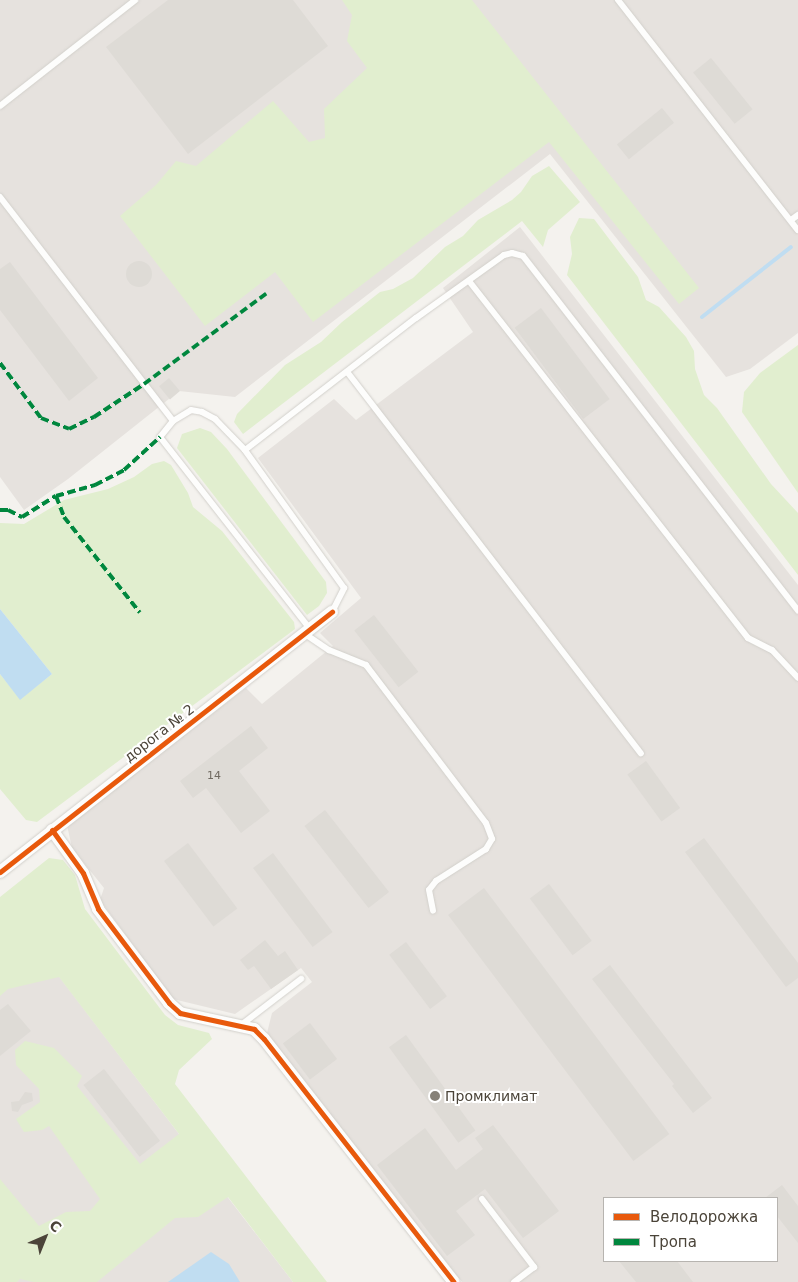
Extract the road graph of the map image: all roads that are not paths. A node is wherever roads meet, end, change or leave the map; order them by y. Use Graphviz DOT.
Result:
graph roads {
  1 [pos="135,0"];
  2 [pos="618,0"];
  3 [pos="0,106"];
  4 [pos="0,197"];
  5 [pos="798,215"];
  6 [pos="791,220"];
  7 [pos="798,230"];
  8 [pos="469,281"];
  9 [pos="348,372"];
  10 [pos="173,421"];
  11 [pos="245,450"];
  12 [pos="798,611"];
  13 [pos="332,612"];
  14 [pos="308,631"];
  15 [pos="798,678"];
  16 [pos="641,753"];
  17 [pos="52,830"];
  18 [pos="0,872"];
  19 [pos="433,911"];
  20 [pos="301,979"];
  21 [pos="241,1025"];
  22 [pos="482,1199"];
  23 [pos="454,1282"];
  24 [pos="514,1282"];
  1 -- 3 [label="lane"];
  2 -- 6 [label="lane"];
  4 -- 10 [label="lane"];
  5 -- 6 [label="lane"];
  6 -- 7 [label="lane"];
  8 -- 9 [label="lane"];
  8 -- 12 [label="lane"];
  8 -- 15 [label="lane"];
  9 -- 11 [label="lane"];
  9 -- 16 [label="lane"];
  10 -- 11 [label="lane"];
  10 -- 14 [label="lane"];
  11 -- 13 [label="lane"];
  13 -- 14 [label="street, дорога № 2"];
  14 -- 17 [label="street, дорога № 2"];
  14 -- 19 [label="lane"];
  17 -- 18 [label="street, дорога № 2"];
  17 -- 21 [label="street"];
  20 -- 21 [label="lane"];
  21 -- 23 [label="street"];
  22 -- 24 [label="lane"];
}
